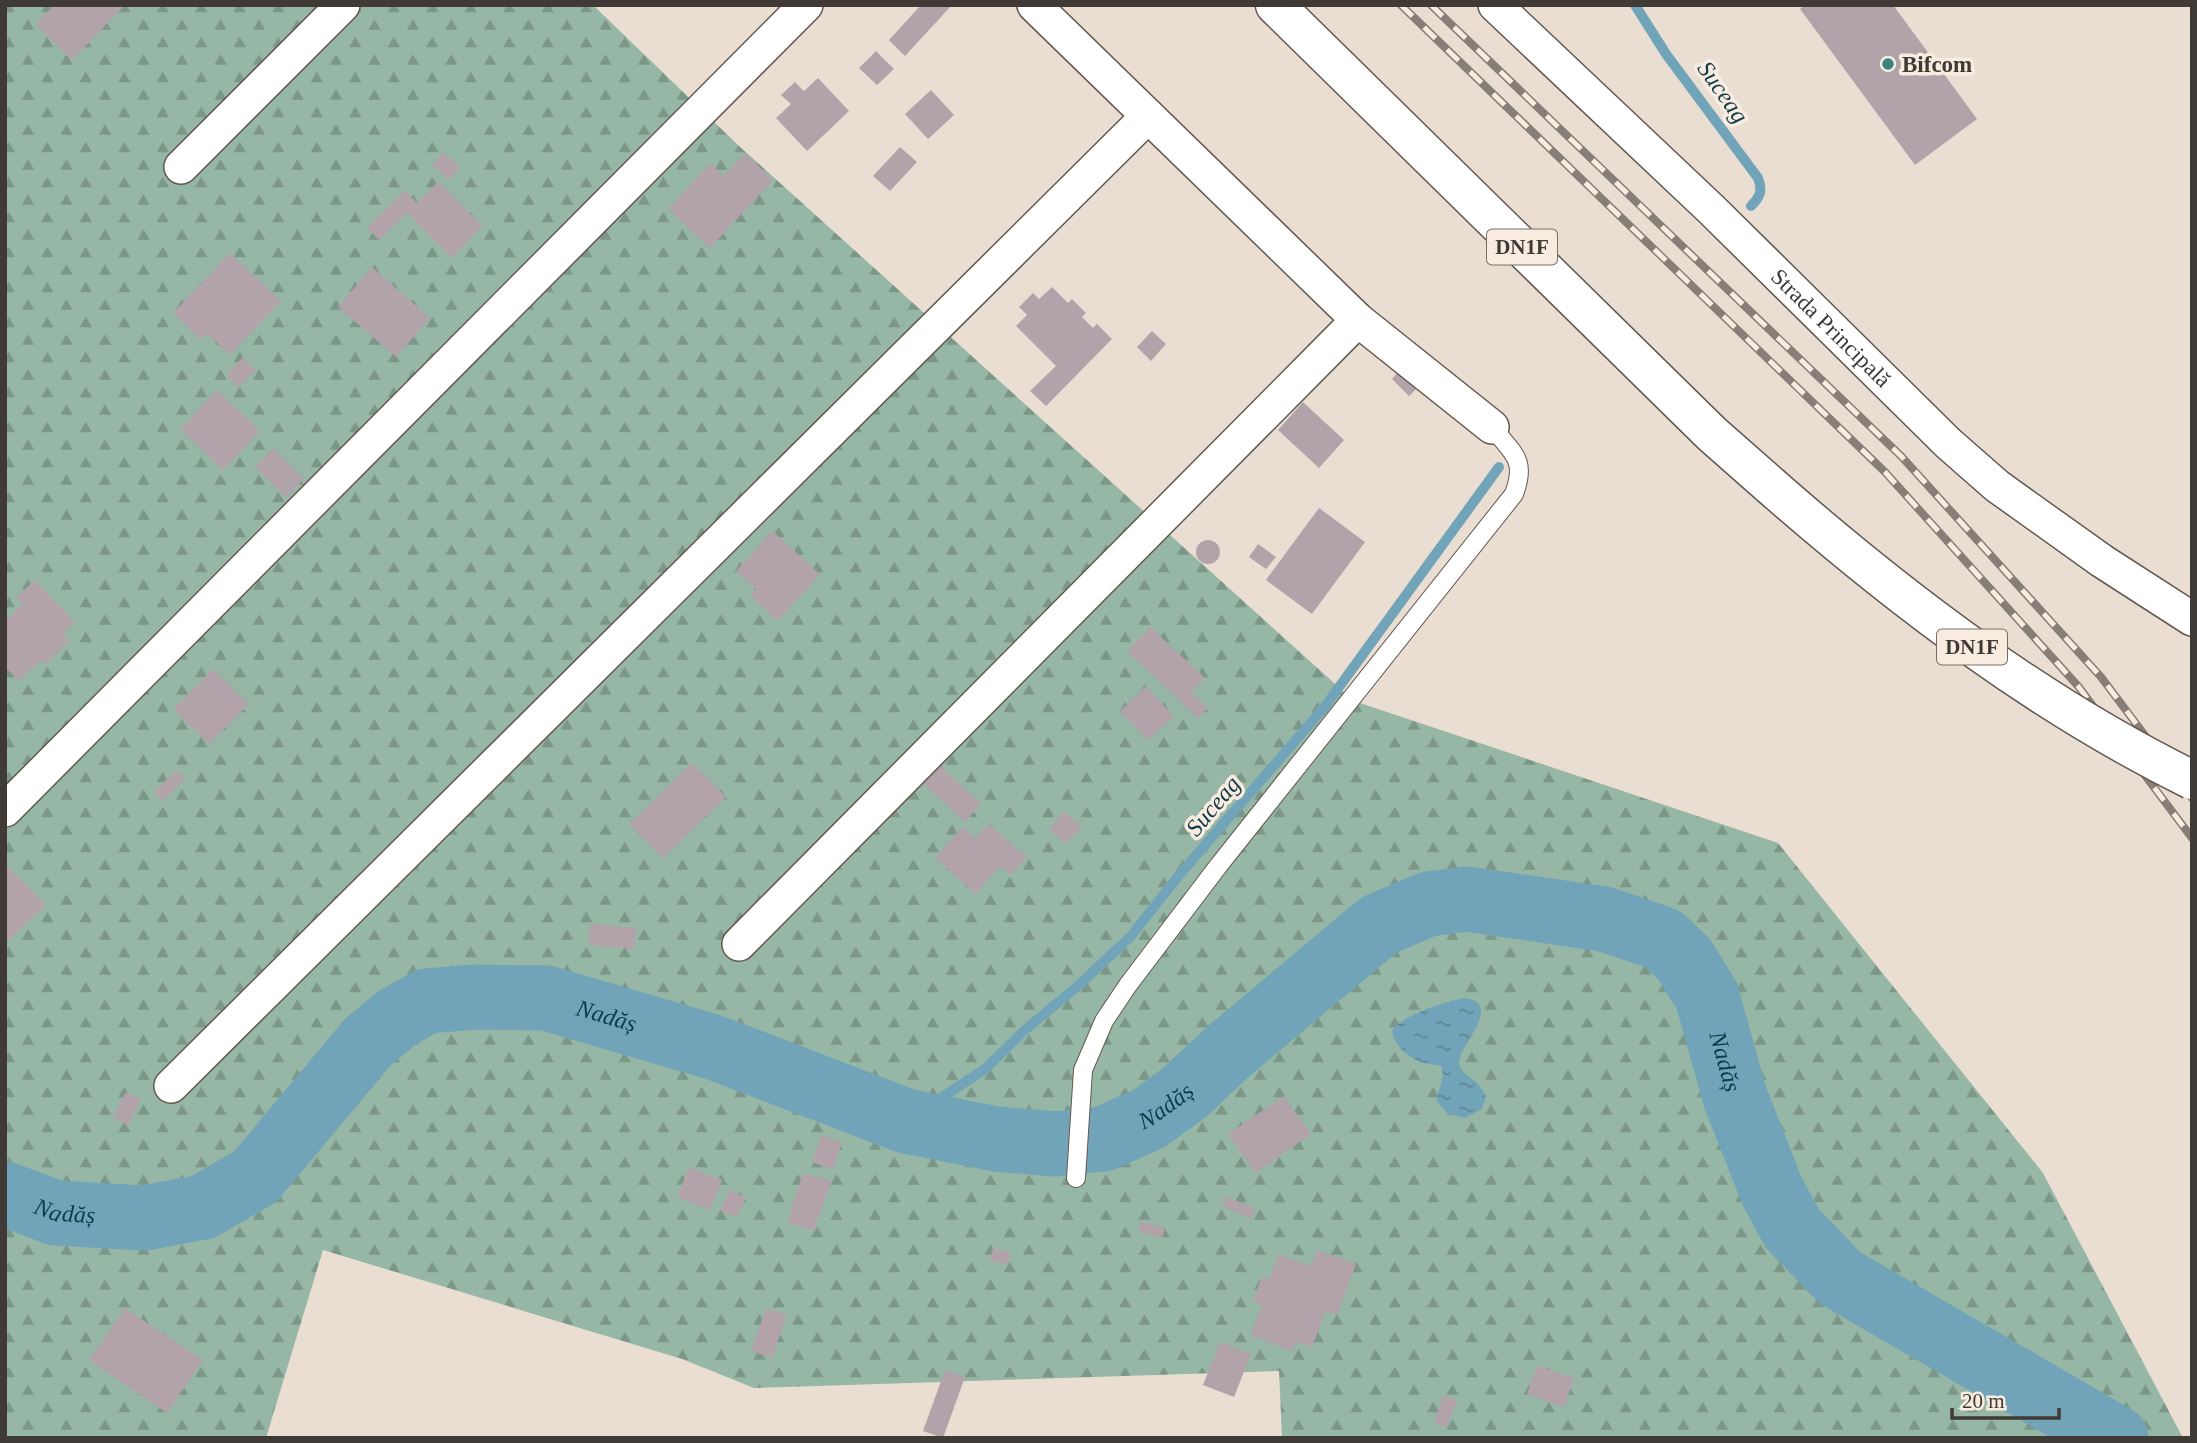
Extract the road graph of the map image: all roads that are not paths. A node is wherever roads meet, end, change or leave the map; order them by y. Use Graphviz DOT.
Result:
graph roads {
  1 [pos="343,5"];
  2 [pos="806,5"];
  3 [pos="1034,5"];
  4 [pos="1275,5"];
  5 [pos="1495,5"];
  6 [pos="1148,116"];
  7 [pos="181,167"];
  8 [pos="1358,320"];
  9 [pos="1492,427"];
  10 [pos="2192,619"];
  11 [pos="2192,780"];
  12 [pos="5,810"];
  13 [pos="739,944"];
  14 [pos="171,1086"];
  15 [pos="1076,1178"];
  1 -- 7 [label="street"];
  2 -- 12 [label="street"];
  3 -- 6 [label="street"];
  4 -- 11 [label="main road, DN1F, bridge"];
  5 -- 10 [label="street, Strada Principală"];
  6 -- 8 [label="street"];
  6 -- 14 [label="street"];
  8 -- 9 [label="street"];
  8 -- 13 [label="street"];
  9 -- 15 [label="lane"];
}
